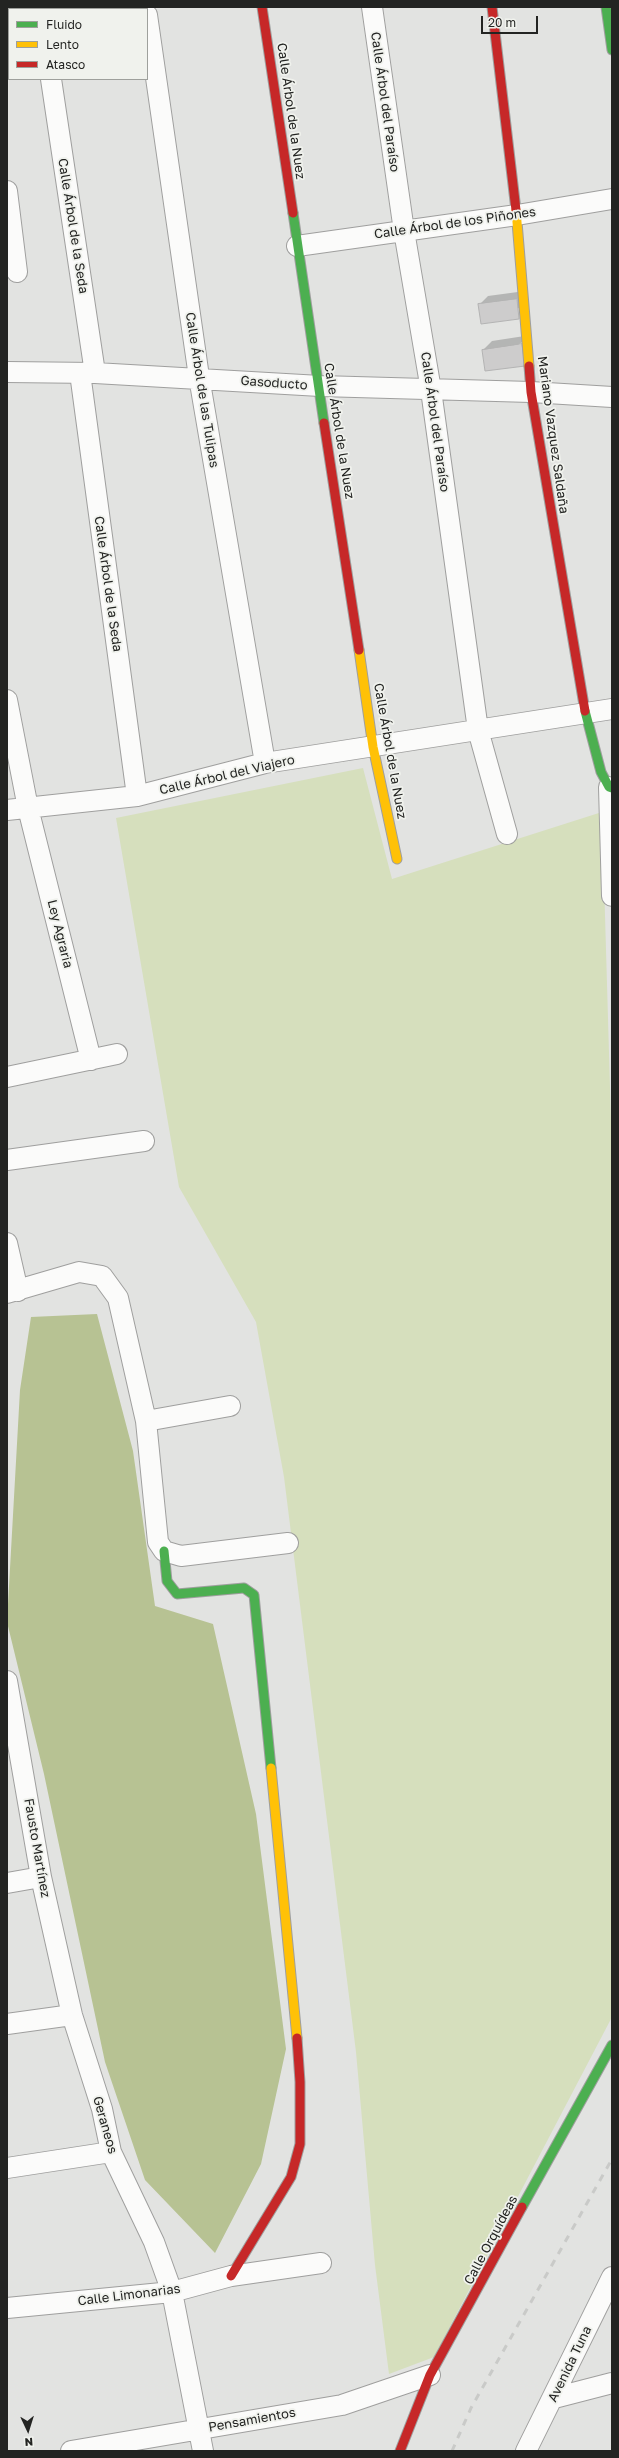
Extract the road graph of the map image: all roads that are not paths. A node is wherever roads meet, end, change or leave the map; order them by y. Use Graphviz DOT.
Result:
graph roads {
  1 [pos="262,7"];
  2 [pos="372,7"];
  3 [pos="492,7"];
  4 [pos="606,7"];
  5 [pos="148,22"];
  6 [pos="612,50"];
  7 [pos="51,80"];
  8 [pos="7,191"];
  9 [pos="612,199"];
  10 [pos="517,215"];
  11 [pos="404,231"];
  12 [pos="297,246"];
  13 [pos="17,272"];
  14 [pos="7,372"];
  15 [pos="87,373"];
  16 [pos="199,377"];
  17 [pos="320,386"];
  18 [pos="431,390"];
  19 [pos="531,392"];
  20 [pos="612,397"];
  21 [pos="7,700"];
  22 [pos="612,709"];
  23 [pos="585,713"];
  24 [pos="478,730"];
  25 [pos="373,747"];
  26 [pos="265,763"];
  27 [pos="610,787"];
  28 [pos="137,796"];
  29 [pos="28,808"];
  30 [pos="7,810"];
  31 [pos="507,834"];
  32 [pos="397,859"];
  33 [pos="612,896"];
  34 [pos="117,1054"];
  35 [pos="91,1060"];
  36 [pos="7,1078"];
  37 [pos="144,1141"];
  38 [pos="7,1160"];
  39 [pos="7,1243"];
  40 [pos="13,1292"];
  41 [pos="230,1406"];
  42 [pos="146,1421"];
  43 [pos="288,1543"];
  44 [pos="164,1551"];
  45 [pos="7,1681"];
  46 [pos="12,1737"];
  47 [pos="41,1877"];
  48 [pos="7,1883"];
  49 [pos="72,2015"];
  50 [pos="7,2024"];
  51 [pos="612,2045"];
  52 [pos="112,2152"];
  53 [pos="7,2168"];
  54 [pos="321,2263"];
  55 [pos="232,2276"];
  56 [pos="612,2277"];
  57 [pos="172,2292"];
  58 [pos="7,2308"];
  59 [pos="430,2375"];
  60 [pos="612,2383"];
  61 [pos="554,2398"];
  62 [pos="199,2429"];
  63 [pos="71,2451"];
  64 [pos="203,2451"];
  65 [pos="400,2451"];
  66 [pos="526,2451"];
  1 -- 12 [label="street, Calle Árbol de la Nuez"];
  2 -- 11 [label="street, Calle Árbol del Paraíso"];
  3 -- 10 [label="street, Mariano Vazquez Saldaña"];
  4 -- 6 [label="street"];
  5 -- 16 [label="street, Calle Árbol de las Tulipas"];
  7 -- 15 [label="street, Calle Árbol de la Seda"];
  8 -- 13 [label="street"];
  9 -- 10 [label="street, Calle Árbol de los Piñones"];
  10 -- 11 [label="street, Calle Árbol de los Piñones"];
  10 -- 19 [label="street, Mariano Vazquez Saldaña"];
  11 -- 12 [label="street, Calle Árbol de los Piñones"];
  11 -- 18 [label="street, Calle Árbol del Paraíso"];
  12 -- 17 [label="street, Calle Árbol de la Nuez"];
  14 -- 15 [label="street, Gasoducto"];
  15 -- 16 [label="street, Gasoducto"];
  15 -- 28 [label="street, Calle Árbol de la Seda"];
  16 -- 17 [label="street, Gasoducto"];
  16 -- 26 [label="street, Calle Árbol de las Tulipas"];
  17 -- 18 [label="street, Gasoducto"];
  17 -- 25 [label="street, Calle Árbol de la Nuez"];
  18 -- 19 [label="street, Gasoducto"];
  18 -- 24 [label="street, Calle Árbol del Paraíso"];
  19 -- 20 [label="street, Gasoducto"];
  19 -- 23 [label="street, Mariano Vazquez Saldaña"];
  21 -- 29 [label="street, Ley Agraria"];
  22 -- 23 [label="street, Calle Árbol del Viajero"];
  23 -- 24 [label="street, Calle Árbol del Viajero"];
  23 -- 27 [label="street, Mariano Vazquez Saldaña"];
  24 -- 25 [label="street, Calle Árbol del Viajero"];
  24 -- 31 [label="street, Calle Árbol del Paraíso"];
  25 -- 26 [label="street, Calle Árbol del Viajero"];
  25 -- 32 [label="street, Calle Árbol de la Nuez"];
  26 -- 28 [label="street, Calle Árbol del Viajero"];
  27 -- 33 [label="street"];
  28 -- 29 [label="street, Calle Árbol del Viajero"];
  29 -- 30 [label="street, Calle Árbol del Viajero"];
  29 -- 35 [label="street, Ley Agraria"];
  34 -- 35 [label="street"];
  35 -- 36 [label="street"];
  37 -- 38 [label="street"];
  39 -- 40 [label="street"];
  40 -- 42 [label="street"];
  41 -- 42 [label="street"];
  42 -- 44 [label="street"];
  43 -- 44 [label="street"];
  44 -- 55 [label="street"];
  45 -- 46 [label="street, Fausto Martínez"];
  46 -- 47 [label="street, Fausto Martínez"];
  47 -- 48 [label="street"];
  47 -- 49 [label="street, Fausto Martínez"];
  49 -- 50 [label="street"];
  49 -- 52 [label="street, Geraneos"];
  51 -- 59 [label="street, Calle Orquídeas"];
  52 -- 53 [label="street"];
  52 -- 57 [label="street, Geraneos"];
  54 -- 55 [label="street, Calle Limonarias"];
  55 -- 57 [label="street, Calle Limonarias"];
  56 -- 61 [label="street, Avenida Tuna"];
  57 -- 58 [label="street, Calle Limonarias"];
  57 -- 62 [label="street, Geraneos"];
  59 -- 62 [label="street, Pensamientos"];
  59 -- 65 [label="street, Calle Orquídeas"];
  60 -- 61 [label="street"];
  61 -- 66 [label="street, Avenida Tuna"];
  62 -- 63 [label="street, Pensamientos"];
  62 -- 64 [label="street, Geraneos"];
}
